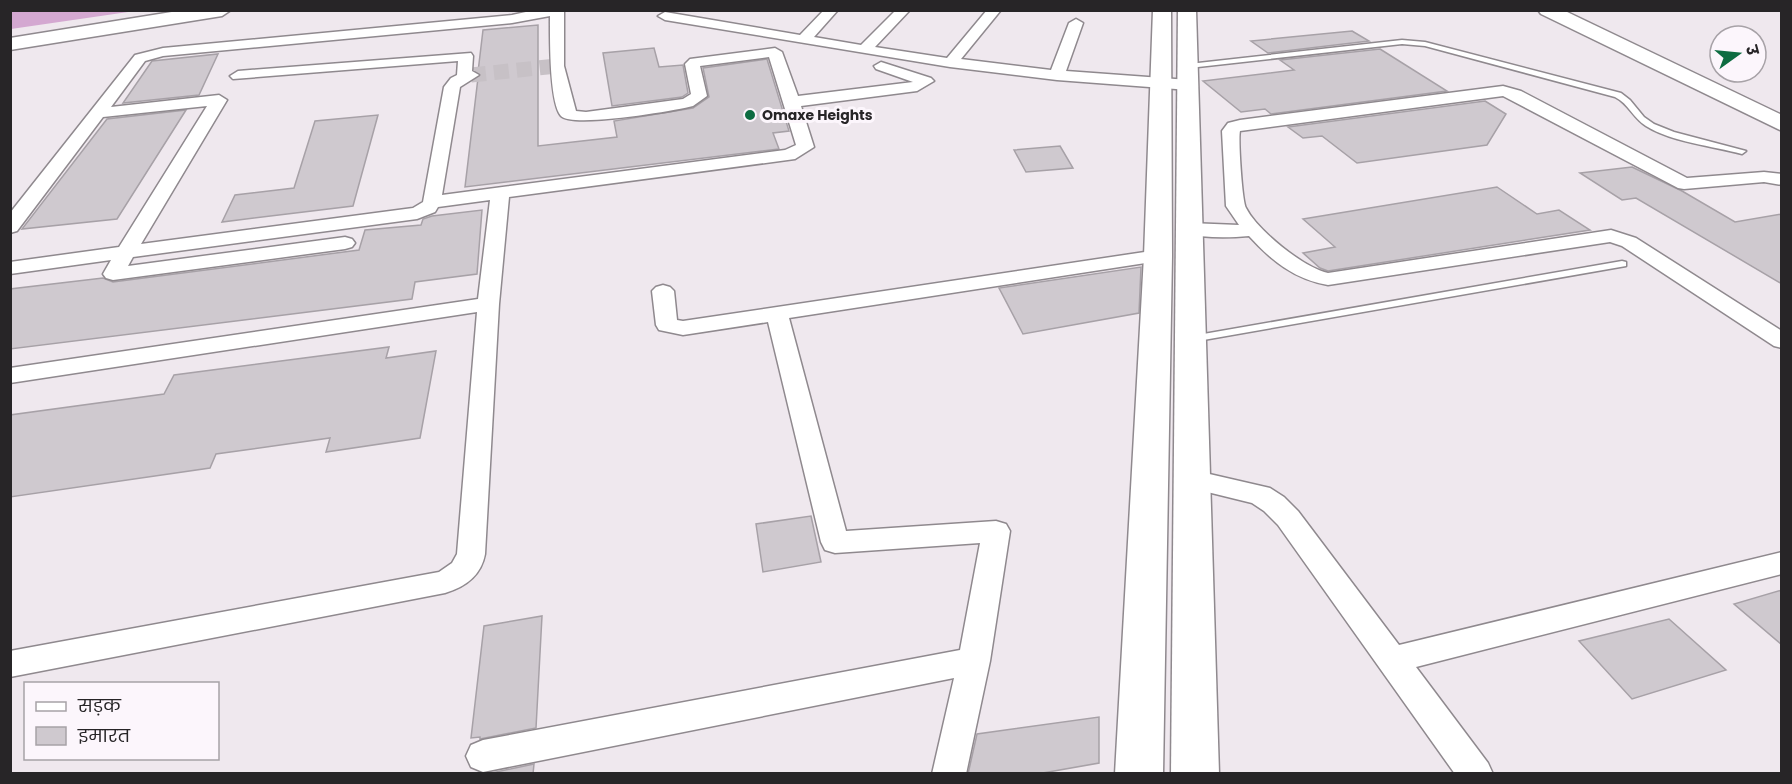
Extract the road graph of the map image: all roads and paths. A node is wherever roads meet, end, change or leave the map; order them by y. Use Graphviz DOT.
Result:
graph roads {
  1 [pos="153,10"];
  2 [pos="222,10"];
  3 [pos="832,10"];
  4 [pos="904,10"];
  5 [pos="995,10"];
  6 [pos="1162,10"];
  7 [pos="1187,10"];
  8 [pos="1547,10"];
  9 [pos="1581,10"];
  10 [pos="557,11"];
  11 [pos="533,13"];
  12 [pos="665,16"];
  13 [pos="1076,23"];
  14 [pos="10,32"];
  15 [pos="804,39"];
  16 [pos="10,44"];
  17 [pos="864,50"];
  18 [pos="812,54"];
  19 [pos="950,63"];
  20 [pos="1057,75"];
  21 [pos="238,76"];
  22 [pos="1180,78"];
  23 [pos="1760,92"];
  24 [pos="792,102"];
  25 [pos="98,113"];
  26 [pos="1782,124"];
  27 [pos="1742,151"];
  28 [pos="1782,180"];
  29 [pos="500,193"];
  30 [pos="432,202"];
  31 [pos="10,227"];
  32 [pos="1189,229"];
  33 [pos="1255,230"];
  34 [pos="345,243"];
  35 [pos="126,252"];
  36 [pos="1158,256"];
  37 [pos="1622,264"];
  38 [pos="10,268"];
  39 [pos="663,291"];
  40 [pos="488,304"];
  41 [pos="777,315"];
  42 [pos="1173,334"];
  43 [pos="1782,340"];
  44 [pos="10,376"];
  45 [pos="1192,479"];
  46 [pos="1782,563"];
  47 [pos="1392,660"];
  48 [pos="974,661"];
  49 [pos="10,664"];
  50 [pos="483,756"];
  51 [pos="949,774"];
  52 [pos="1139,774"];
  53 [pos="1196,774"];
  54 [pos="1476,774"];
  1 -- 14 [label="street"];
  2 -- 16 [label="street"];
  3 -- 15 [label="street"];
  4 -- 17 [label="street"];
  5 -- 19 [label="street"];
  6 -- 22 [label="street"];
  7 -- 22 [label="street"];
  8 -- 26 [label="street"];
  9 -- 23 [label="street"];
  10 -- 11 [label="street"];
  10 -- 24 [label="street"];
  11 -- 25 [label="street"];
  12 -- 15 [label="street"];
  13 -- 20 [label="street"];
  15 -- 17 [label="street"];
  17 -- 19 [label="street"];
  18 -- 24 [label="street"];
  19 -- 20 [label="street"];
  20 -- 22 [label="street"];
  21 -- 30 [label="street"];
  22 -- 27 [label="lane"];
  22 -- 32 [label="street"];
  22 -- 36 [label="street"];
  24 -- 29 [label="street"];
  25 -- 31 [label="street"];
  25 -- 35 [label="street"];
  28 -- 33 [label="street"];
  29 -- 30 [label="street"];
  29 -- 40 [label="street"];
  30 -- 35 [label="street"];
  32 -- 33 [label="street"];
  32 -- 42 [label="street"];
  33 -- 43 [label="street"];
  34 -- 35 [label="street"];
  35 -- 38 [label="street"];
  36 -- 41 [label="street"];
  36 -- 42 [label="street"];
  37 -- 42 [label="lane"];
  39 -- 41 [label="street"];
  40 -- 44 [label="street"];
  40 -- 49 [label="street"];
  41 -- 48 [label="street"];
  42 -- 45 [label="street"];
  42 -- 52 [label="street"];
  45 -- 47 [label="street"];
  45 -- 53 [label="street"];
  46 -- 47 [label="street"];
  47 -- 54 [label="street"];
  48 -- 50 [label="street"];
  48 -- 51 [label="street"];
}
